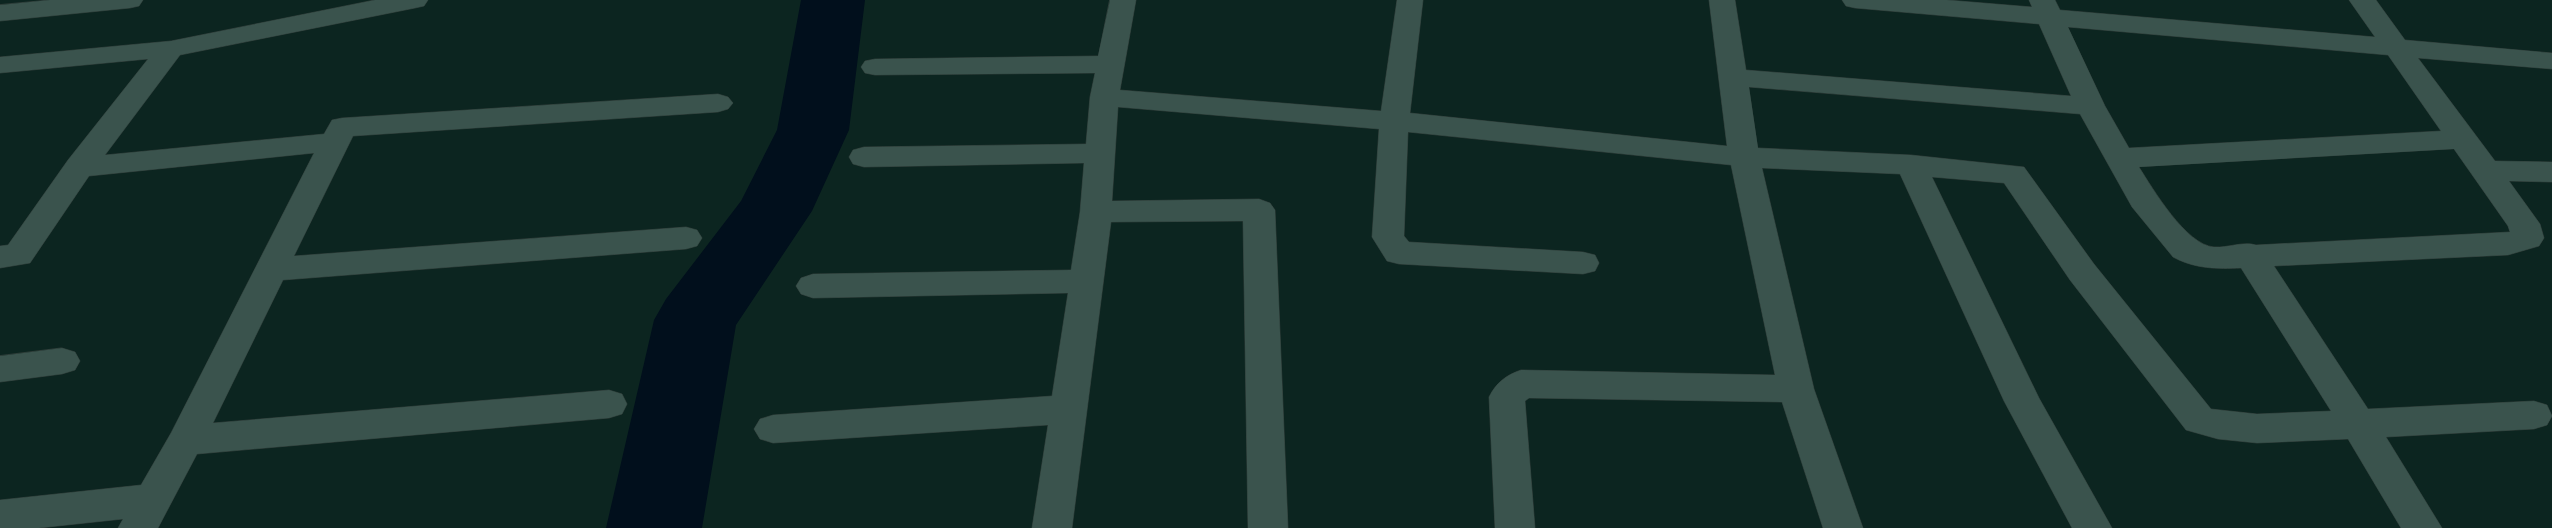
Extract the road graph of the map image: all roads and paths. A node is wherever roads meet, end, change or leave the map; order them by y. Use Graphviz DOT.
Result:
graph roads {
  1 [pos="130,0"];
  2 [pos="152,0"];
  3 [pos="416,0"];
  4 [pos="1123,0"];
  5 [pos="1410,0"];
  6 [pos="1722,0"];
  7 [pos="1855,0"];
  8 [pos="2362,0"];
  9 [pos="2046,9"];
  10 [pos="0,13"];
  11 [pos="2397,46"];
  12 [pos="171,49"];
  13 [pos="114,54"];
  14 [pos="2552,61"];
  15 [pos="1110,64"];
  16 [pos="1,65"];
  17 [pos="875,67"];
  18 [pos="1733,77"];
  19 [pos="1104,97"];
  20 [pos="718,103"];
  21 [pos="2090,106"];
  22 [pos="1394,121"];
  23 [pos="2462,139"];
  24 [pos="334,142"];
  25 [pos="1099,153"];
  26 [pos="864,157"];
  27 [pos="1744,157"];
  28 [pos="2118,158"];
  29 [pos="1911,165"];
  30 [pos="79,167"];
  31 [pos="2484,171"];
  32 [pos="2552,172"];
  33 [pos="1096,212"];
  34 [pos="686,238"];
  35 [pos="2249,254"];
  36 [pos="1582,263"];
  37 [pos="6,264"];
  38 [pos="271,269"];
  39 [pos="1087,281"];
  40 [pos="813,286"];
  41 [pos="62,361"];
  42 [pos="0,369"];
  43 [pos="1796,389"];
  44 [pos="609,404"];
  45 [pos="1070,409"];
  46 [pos="2534,415"];
  47 [pos="2358,424"];
  48 [pos="773,429"];
  49 [pos="186,440"];
  50 [pos="146,514"];
  51 [pos="0,516"];
  52 [pos="1052,528"];
  53 [pos="1268,528"];
  54 [pos="1515,528"];
  55 [pos="1843,528"];
  56 [pos="2092,528"];
  57 [pos="2422,528"];
  1 -- 10 [label="street"];
  2 -- 13 [label="street"];
  3 -- 12 [label="street"];
  4 -- 15 [label="street"];
  5 -- 22 [label="street"];
  6 -- 18 [label="street"];
  7 -- 9 [label="street"];
  8 -- 11 [label="street"];
  9 -- 11 [label="street"];
  9 -- 21 [label="street"];
  11 -- 14 [label="street"];
  11 -- 23 [label="street"];
  12 -- 13 [label="street"];
  12 -- 30 [label="street"];
  13 -- 16 [label="street"];
  15 -- 17 [label="street"];
  15 -- 19 [label="street"];
  18 -- 21 [label="street"];
  18 -- 27 [label="street"];
  19 -- 22 [label="street"];
  19 -- 25 [label="street"];
  20 -- 24 [label="street"];
  21 -- 28 [label="street"];
  22 -- 27 [label="street"];
  22 -- 36 [label="street"];
  23 -- 28 [label="street"];
  23 -- 31 [label="street"];
  24 -- 30 [label="street"];
  24 -- 38 [label="street"];
  25 -- 26 [label="street"];
  25 -- 33 [label="street"];
  27 -- 29 [label="street"];
  27 -- 43 [label="street"];
  28 -- 35 [label="street"];
  29 -- 47 [label="street"];
  29 -- 56 [label="street"];
  30 -- 37 [label="street"];
  31 -- 32 [label="street"];
  31 -- 35 [label="street"];
  33 -- 39 [label="street"];
  33 -- 53 [label="street"];
  34 -- 38 [label="street"];
  35 -- 47 [label="street"];
  38 -- 49 [label="street"];
  39 -- 40 [label="street"];
  39 -- 45 [label="street"];
  41 -- 42 [label="street"];
  43 -- 54 [label="street"];
  43 -- 55 [label="street"];
  44 -- 49 [label="street"];
  45 -- 48 [label="street"];
  45 -- 52 [label="street"];
  46 -- 47 [label="street"];
  47 -- 57 [label="street"];
  49 -- 50 [label="street"];
  50 -- 51 [label="street"];
}
